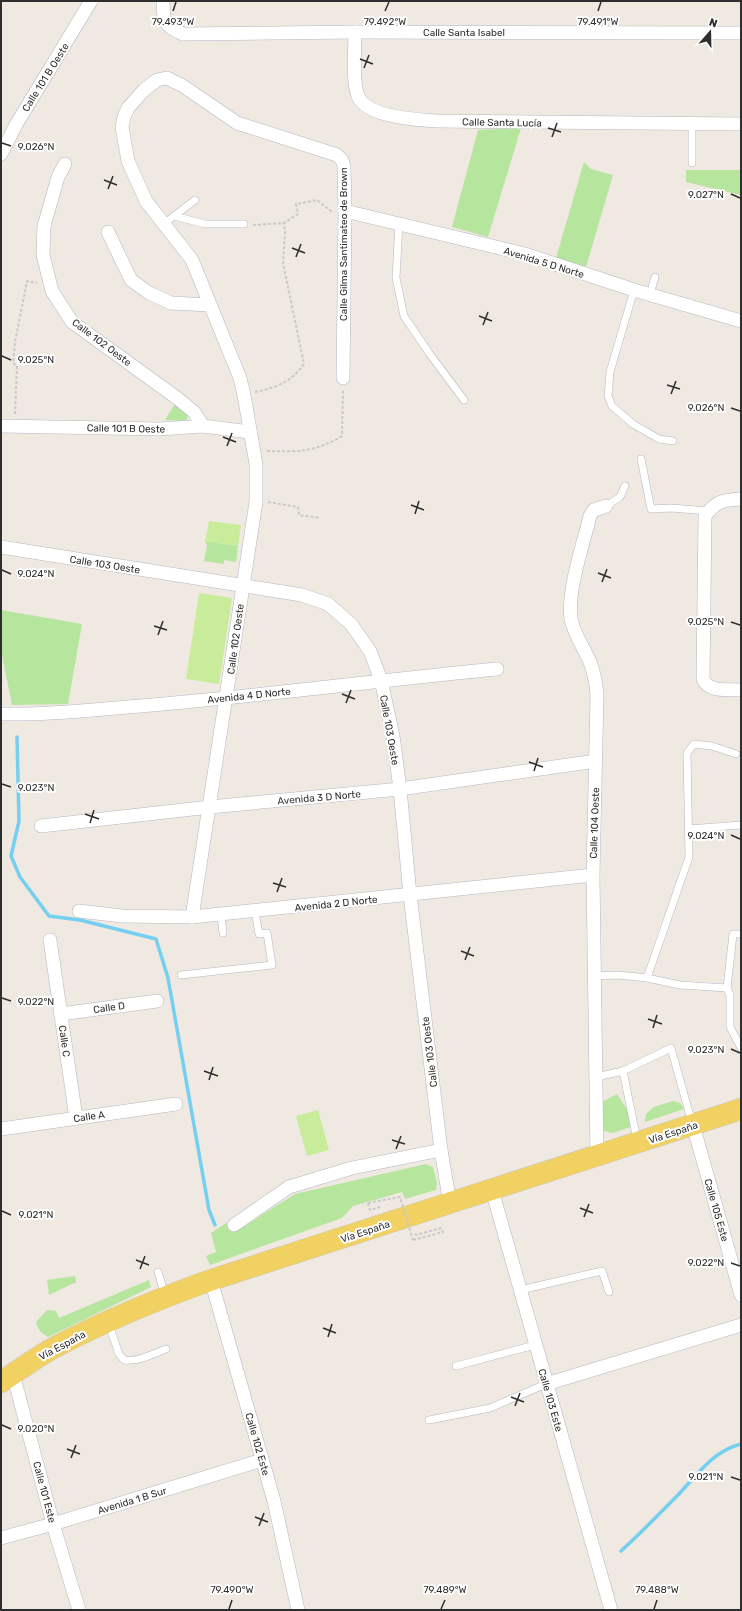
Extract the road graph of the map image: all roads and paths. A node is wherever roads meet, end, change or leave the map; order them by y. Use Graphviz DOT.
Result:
graph roads {
  1 [pos="91,1"];
  2 [pos="163,1"];
  3 [pos="355,32"];
  4 [pos="741,33"];
  5 [pos="692,124"];
  6 [pos="741,124"];
  7 [pos="1,154"];
  8 [pos="692,163"];
  9 [pos="64,164"];
  10 [pos="196,200"];
  11 [pos="345,213"];
  12 [pos="169,220"];
  13 [pos="284,223"];
  14 [pos="399,223"];
  15 [pos="244,224"];
  16 [pos="108,232"];
  17 [pos="655,277"];
  18 [pos="50,285"];
  19 [pos="634,290"];
  20 [pos="650,294"];
  21 [pos="210,304"];
  22 [pos="741,321"];
  23 [pos="343,378"];
  24 [pos="244,395"];
  25 [pos="464,400"];
  26 [pos="1,426"];
  27 [pos="15,426"];
  28 [pos="203,426"];
  29 [pos="250,432"];
  30 [pos="673,441"];
  31 [pos="253,450"];
  32 [pos="641,459"];
  33 [pos="625,486"];
  34 [pos="741,499"];
  35 [pos="256,502"];
  36 [pos="606,506"];
  37 [pos="708,511"];
  38 [pos="320,518"];
  39 [pos="1,547"];
  40 [pos="243,586"];
  41 [pos="497,669"];
  42 [pos="381,680"];
  43 [pos="741,690"];
  44 [pos="226,698"];
  45 [pos="1,714"];
  46 [pos="736,754"];
  47 [pos="596,761"];
  48 [pos="400,789"];
  49 [pos="210,807"];
  50 [pos="741,825"];
  51 [pos="41,826"];
  52 [pos="688,829"];
  53 [pos="593,875"];
  54 [pos="410,895"];
  55 [pos="79,911"];
  56 [pos="255,911"];
  57 [pos="221,915"];
  58 [pos="192,917"];
  59 [pos="223,933"];
  60 [pos="741,934"];
  61 [pos="50,940"];
  62 [pos="181,975"];
  63 [pos="594,976"];
  64 [pos="647,978"];
  65 [pos="727,988"];
  66 [pos="157,1001"];
  67 [pos="61,1014"];
  68 [pos="741,1048"];
  69 [pos="623,1071"];
  70 [pos="596,1077"];
  71 [pos="176,1104"];
  72 [pos="741,1109"];
  73 [pos="76,1118"];
  74 [pos="693,1125"];
  75 [pos="1,1128"];
  76 [pos="638,1143"];
  77 [pos="441,1150"];
  78 [pos="597,1156"];
  79 [pos="492,1190"];
  80 [pos="450,1204"];
  81 [pos="370,1210"];
  82 [pos="234,1225"];
  83 [pos="416,1235"];
  84 [pos="158,1272"];
  85 [pos="211,1280"];
  86 [pos="520,1290"];
  87 [pos="609,1292"];
  88 [pos="741,1295"];
  89 [pos="166,1296"];
  90 [pos="108,1322"];
  91 [pos="741,1325"];
  92 [pos="535,1345"];
  93 [pos="166,1349"];
  94 [pos="456,1366"];
  95 [pos="7,1378"];
  96 [pos="546,1384"];
  97 [pos="429,1420"];
  98 [pos="262,1460"];
  99 [pos="53,1524"];
  100 [pos="1,1538"];
  101 [pos="79,1610"];
  102 [pos="298,1610"];
  103 [pos="611,1610"];
  1 -- 7 [label="street, Calle 101 B Oeste"];
  2 -- 3 [label="street, Calle Santa Isabel"];
  3 -- 4 [label="street, Calle Santa Isabel"];
  3 -- 5 [label="street, Calle Santa Lucía"];
  5 -- 6 [label="street, Calle Santa Lucía"];
  5 -- 8 [label="lane"];
  9 -- 18 [label="street, Calle 102 Oeste"];
  10 -- 12 [label="lane"];
  11 -- 12 [label="street, Calle Gilma Santimateo de Brown"];
  11 -- 13 [label="path"];
  11 -- 14 [label="street, Avenida 5 D Norte"];
  11 -- 23 [label="street, Calle Gilma Santimateo de Brown"];
  12 -- 15 [label="lane"];
  12 -- 21 [label="street, Calle Gilma Santimateo de Brown"];
  13 -- 15 [label="path"];
  13 -- 24 [label="path"];
  14 -- 19 [label="street, Avenida 5 D Norte"];
  14 -- 25 [label="lane"];
  16 -- 21 [label="street"];
  17 -- 20 [label="lane"];
  18 -- 27 [label="path"];
  18 -- 28 [label="street, Calle 102 Oeste"];
  19 -- 20 [label="street, Avenida 5 D Norte"];
  19 -- 30 [label="lane"];
  20 -- 22 [label="street, Avenida 5 D Norte"];
  21 -- 24 [label="street, Calle Gilma Santimateo de Brown"];
  23 -- 31 [label="path"];
  24 -- 29 [label="street, Calle Gilma Santimateo de Brown"];
  26 -- 27 [label="street, Calle 101 B Oeste"];
  27 -- 28 [label="street, Calle 101 B Oeste"];
  28 -- 29 [label="street, Calle 101 B Oeste"];
  29 -- 31 [label="street, Calle 102 Oeste"];
  31 -- 35 [label="street, Calle 102 Oeste"];
  32 -- 37 [label="lane"];
  33 -- 36 [label="lane"];
  34 -- 37 [label="street"];
  35 -- 38 [label="path"];
  35 -- 40 [label="street, Calle 102 Oeste"];
  36 -- 47 [label="street, Calle 104 Oeste"];
  37 -- 43 [label="street"];
  39 -- 40 [label="street, Calle 103 Oeste"];
  40 -- 42 [label="street, Calle 103 Oeste"];
  40 -- 44 [label="street, Calle 102 Oeste"];
  41 -- 42 [label="street, Avenida 4 D Norte"];
  42 -- 44 [label="street, Avenida 4 D Norte"];
  42 -- 48 [label="street, Calle 103 Oeste"];
  44 -- 45 [label="street, Avenida 4 D Norte"];
  44 -- 49 [label="street, Calle 102 Oeste"];
  46 -- 52 [label="lane"];
  47 -- 48 [label="street, Avenida 3 D Norte"];
  47 -- 53 [label="street, Calle 104 Oeste"];
  48 -- 49 [label="street, Avenida 3 D Norte"];
  48 -- 54 [label="street, Calle 103 Oeste"];
  49 -- 51 [label="street, Avenida 3 D Norte"];
  49 -- 58 [label="street, Calle 102 Oeste"];
  50 -- 52 [label="lane"];
  52 -- 64 [label="lane"];
  53 -- 54 [label="street, Avenida 2 D Norte"];
  53 -- 63 [label="street, Calle 104 Oeste"];
  54 -- 56 [label="street, Avenida 2 D Norte"];
  54 -- 77 [label="street, Calle 103 Oeste"];
  55 -- 58 [label="street, Avenida 2 D Norte"];
  56 -- 57 [label="street, Avenida 2 D Norte"];
  56 -- 62 [label="lane"];
  57 -- 58 [label="street, Avenida 2 D Norte"];
  57 -- 59 [label="lane"];
  60 -- 65 [label="lane"];
  61 -- 67 [label="street, Calle C"];
  63 -- 64 [label="lane"];
  63 -- 70 [label="street, Calle 104 Oeste"];
  64 -- 65 [label="lane"];
  65 -- 68 [label="lane"];
  66 -- 67 [label="street, Calle D"];
  67 -- 73 [label="street, Calle C"];
  69 -- 70 [label="lane"];
  69 -- 74 [label="lane"];
  69 -- 76 [label="lane"];
  70 -- 78 [label="street, Calle 104 Oeste"];
  71 -- 73 [label="street, Calle A"];
  72 -- 74 [label="main road, Vía España"];
  73 -- 75 [label="street, Calle A"];
  74 -- 76 [label="main road, Vía España"];
  74 -- 88 [label="street, Calle 105 Este"];
  76 -- 78 [label="main road, Vía España"];
  77 -- 80 [label="street, Calle 103 Oeste"];
  77 -- 82 [label="street"];
  78 -- 79 [label="main road, Vía España"];
  79 -- 80 [label="main road, Vía España"];
  79 -- 86 [label="street, Calle 103 Este"];
  80 -- 85 [label="main road, Vía España"];
  81 -- 83 [label="path, bridge"];
  84 -- 89 [label="lane"];
  85 -- 89 [label="main road, Vía España"];
  85 -- 98 [label="street, Calle 102 Este"];
  86 -- 87 [label="lane"];
  86 -- 92 [label="street, Calle 103 Este"];
  89 -- 90 [label="main road, Vía España"];
  90 -- 93 [label="lane"];
  90 -- 95 [label="main road, Vía España"];
  91 -- 96 [label="street"];
  92 -- 94 [label="lane"];
  92 -- 96 [label="street, Calle 103 Este"];
  95 -- 99 [label="street, Calle 101 Este"];
  96 -- 97 [label="lane"];
  96 -- 103 [label="street, Calle 103 Este"];
  98 -- 99 [label="street, Avenida 1 B Sur"];
  98 -- 102 [label="street, Calle 102 Este"];
  99 -- 100 [label="street, Avenida 1 B Sur"];
  99 -- 101 [label="street, Calle 101 Este"];
}
